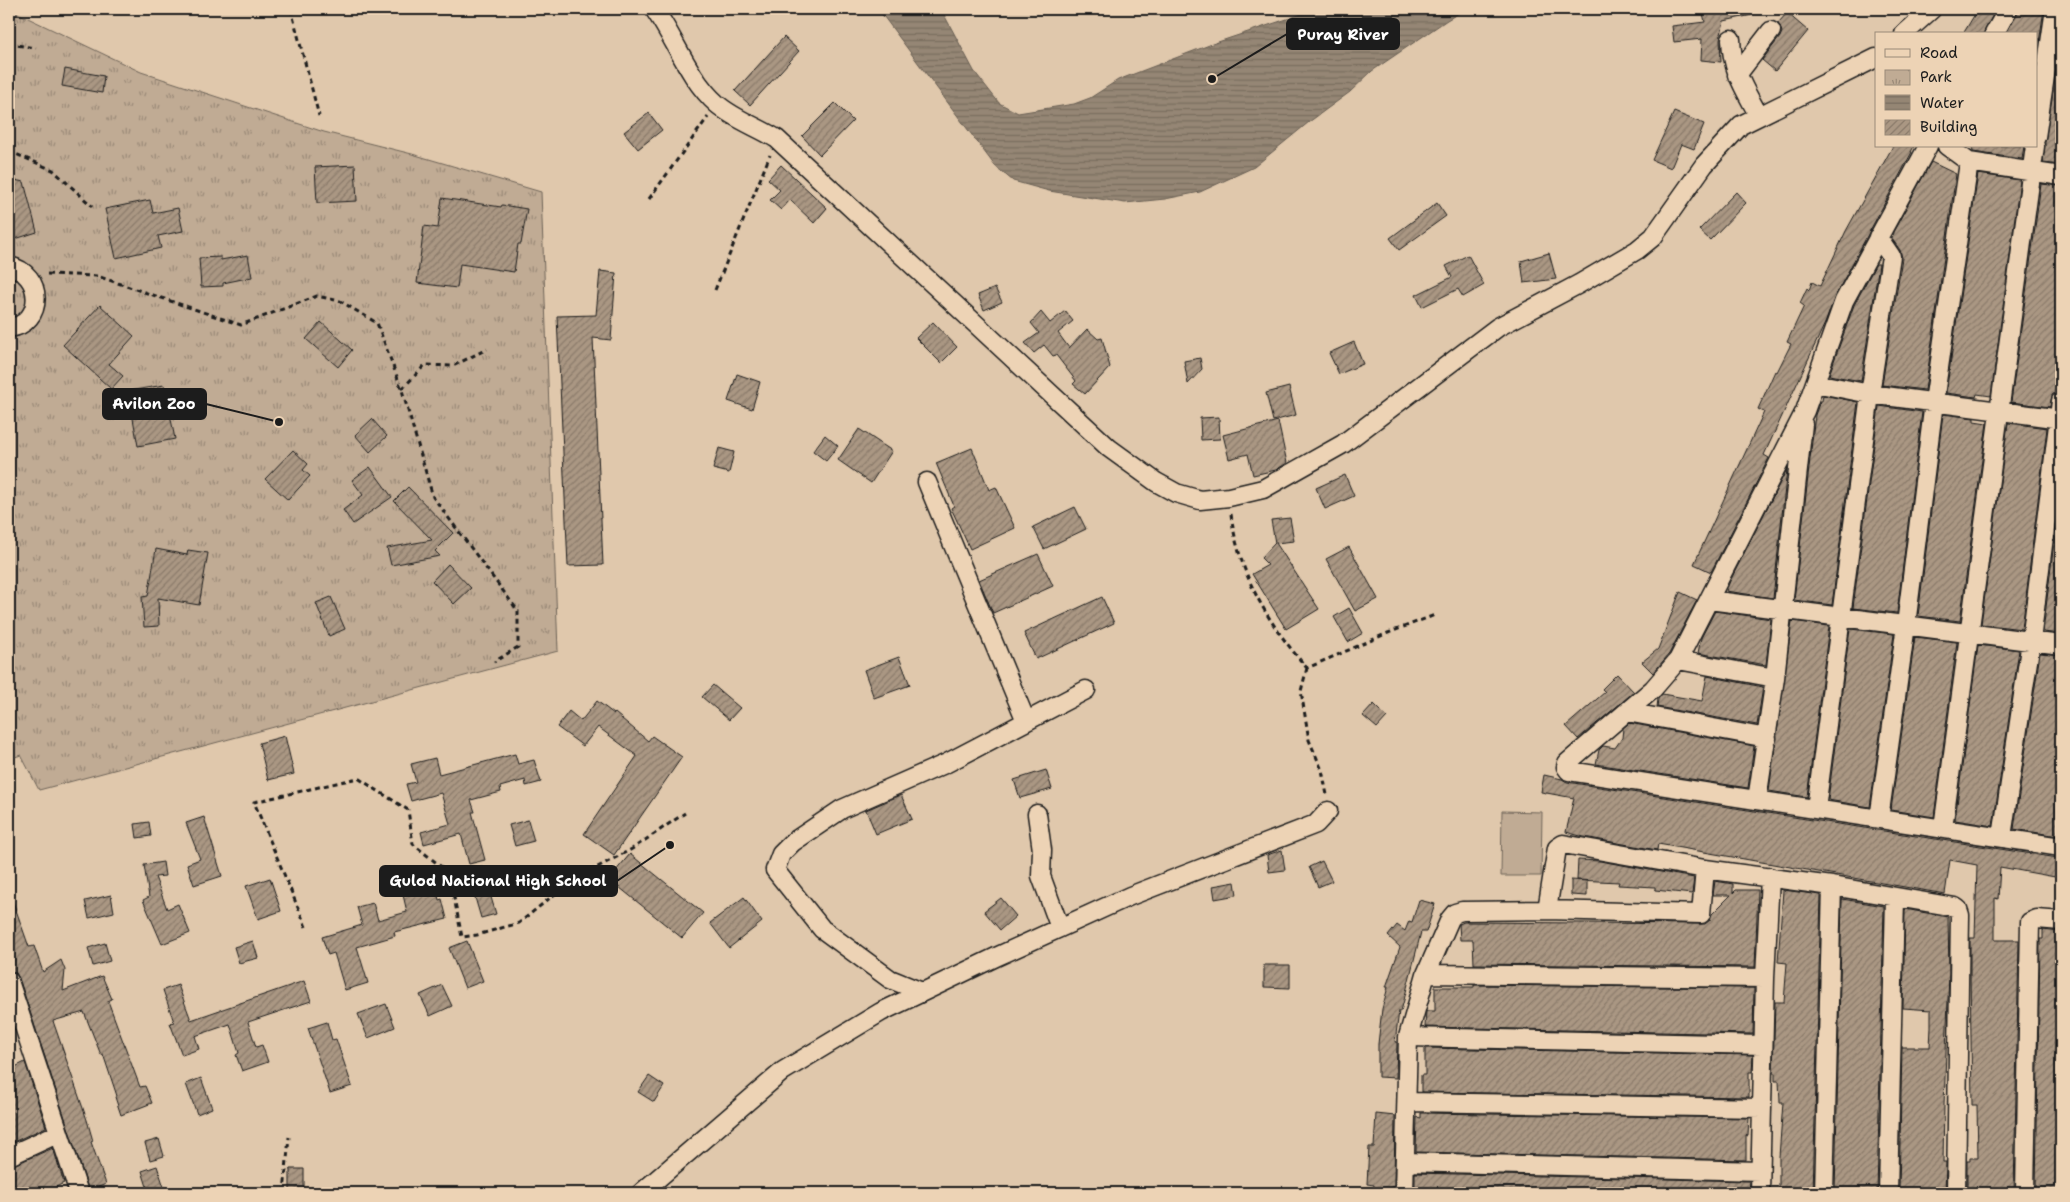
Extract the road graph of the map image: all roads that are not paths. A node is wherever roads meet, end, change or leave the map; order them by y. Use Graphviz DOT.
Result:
graph roads {
  1 [pos="654,9"];
  2 [pos="1932,9"];
  3 [pos="2008,9"];
  4 [pos="2055,9"];
  5 [pos="1771,30"];
  6 [pos="1906,32"];
  7 [pos="1995,32"];
  8 [pos="1731,39"];
  9 [pos="1875,58"];
  10 [pos="1737,74"];
  11 [pos="2039,104"];
  12 [pos="1759,116"];
  13 [pos="1927,148"];
  14 [pos="1950,148"];
  15 [pos="2035,148"];
  16 [pos="1969,162"];
  17 [pos="2031,172"];
  18 [pos="2061,176"];
  19 [pos="1878,237"];
  20 [pos="9,266"];
  21 [pos="9,328"];
  22 [pos="1815,383"];
  23 [pos="1870,394"];
  24 [pos="2061,401"];
  25 [pos="1934,402"];
  26 [pos="1805,411"];
  27 [pos="1999,411"];
  28 [pos="2060,419"];
  29 [pos="927,482"];
  30 [pos="1709,600"];
  31 [pos="1783,610"];
  32 [pos="1842,617"];
  33 [pos="1906,625"];
  34 [pos="1970,635"];
  35 [pos="2031,641"];
  36 [pos="2061,645"];
  37 [pos="1678,660"];
  38 [pos="1775,678"];
  39 [pos="1086,690"];
  40 [pos="1627,712"];
  41 [pos="1026,722"];
  42 [pos="1766,738"];
  43 [pos="1757,800"];
  44 [pos="1816,809"];
  45 [pos="1328,811"];
  46 [pos="1037,814"];
  47 [pos="1879,819"];
  48 [pos="1943,828"];
  49 [pos="2002,836"];
  50 [pos="2061,847"];
  51 [pos="1706,869"];
  52 [pos="1770,878"];
  53 [pos="1832,886"];
  54 [pos="1895,898"];
  55 [pos="1547,910"];
  56 [pos="2061,921"];
  57 [pos="1060,928"];
  58 [pos="1426,974"];
  59 [pos="1765,978"];
  60 [pos="9,982"];
  61 [pos="922,992"];
  62 [pos="1408,1037"];
  63 [pos="1763,1045"];
  64 [pos="1407,1102"];
  65 [pos="1762,1108"];
  66 [pos="59,1133"];
  67 [pos="9,1156"];
  68 [pos="1405,1162"];
  69 [pos="1760,1171"];
  70 [pos="79,1193"];
  71 [pos="641,1193"];
  72 [pos="1404,1193"];
  73 [pos="1760,1193"];
  74 [pos="1824,1193"];
  75 [pos="1888,1193"];
  76 [pos="1956,1193"];
  77 [pos="2025,1193"];
  1 -- 12 [label="street"];
  2 -- 6 [label="street"];
  3 -- 7 [label="street"];
  4 -- 11 [label="street"];
  5 -- 10 [label="street"];
  8 -- 10 [label="street"];
  9 -- 12 [label="street"];
  10 -- 12 [label="street"];
  13 -- 19 [label="street"];
  14 -- 16 [label="street"];
  15 -- 17 [label="street"];
  16 -- 17 [label="street"];
  16 -- 25 [label="street"];
  17 -- 18 [label="street"];
  17 -- 27 [label="street"];
  19 -- 22 [label="street"];
  19 -- 23 [label="street"];
  20 -- 21 [label="street"];
  22 -- 23 [label="street"];
  22 -- 26 [label="street"];
  23 -- 25 [label="street"];
  23 -- 32 [label="street"];
  24 -- 28 [label="street"];
  25 -- 27 [label="street"];
  25 -- 33 [label="street"];
  26 -- 30 [label="street"];
  26 -- 31 [label="street"];
  27 -- 28 [label="street"];
  27 -- 34 [label="street"];
  28 -- 35 [label="street"];
  29 -- 41 [label="street"];
  30 -- 31 [label="street"];
  30 -- 37 [label="street"];
  31 -- 32 [label="street"];
  31 -- 38 [label="street"];
  32 -- 33 [label="street"];
  32 -- 44 [label="street"];
  33 -- 34 [label="street"];
  33 -- 47 [label="street"];
  34 -- 35 [label="street"];
  34 -- 48 [label="street"];
  35 -- 36 [label="street"];
  35 -- 49 [label="street"];
  37 -- 38 [label="street"];
  37 -- 40 [label="street"];
  38 -- 42 [label="street"];
  39 -- 41 [label="street"];
  40 -- 42 [label="street"];
  40 -- 43 [label="street"];
  41 -- 61 [label="street"];
  42 -- 43 [label="street"];
  43 -- 44 [label="street"];
  44 -- 47 [label="street"];
  45 -- 57 [label="street"];
  46 -- 57 [label="street"];
  47 -- 48 [label="street"];
  48 -- 49 [label="street"];
  49 -- 50 [label="street"];
  51 -- 52 [label="street"];
  51 -- 55 [label="street"];
  51 -- 55 [label="street"];
  52 -- 53 [label="street"];
  52 -- 59 [label="street"];
  53 -- 54 [label="street"];
  53 -- 74 [label="street"];
  54 -- 75 [label="street"];
  54 -- 76 [label="street"];
  55 -- 58 [label="street"];
  56 -- 77 [label="street"];
  57 -- 61 [label="street"];
  58 -- 59 [label="street"];
  58 -- 62 [label="street"];
  59 -- 63 [label="street"];
  60 -- 66 [label="street"];
  61 -- 71 [label="street"];
  62 -- 63 [label="street"];
  62 -- 64 [label="street"];
  63 -- 65 [label="street"];
  64 -- 65 [label="street"];
  64 -- 68 [label="street"];
  65 -- 69 [label="street"];
  66 -- 67 [label="street"];
  66 -- 70 [label="street"];
  68 -- 69 [label="street"];
  68 -- 72 [label="street"];
  69 -- 73 [label="street"];
}
